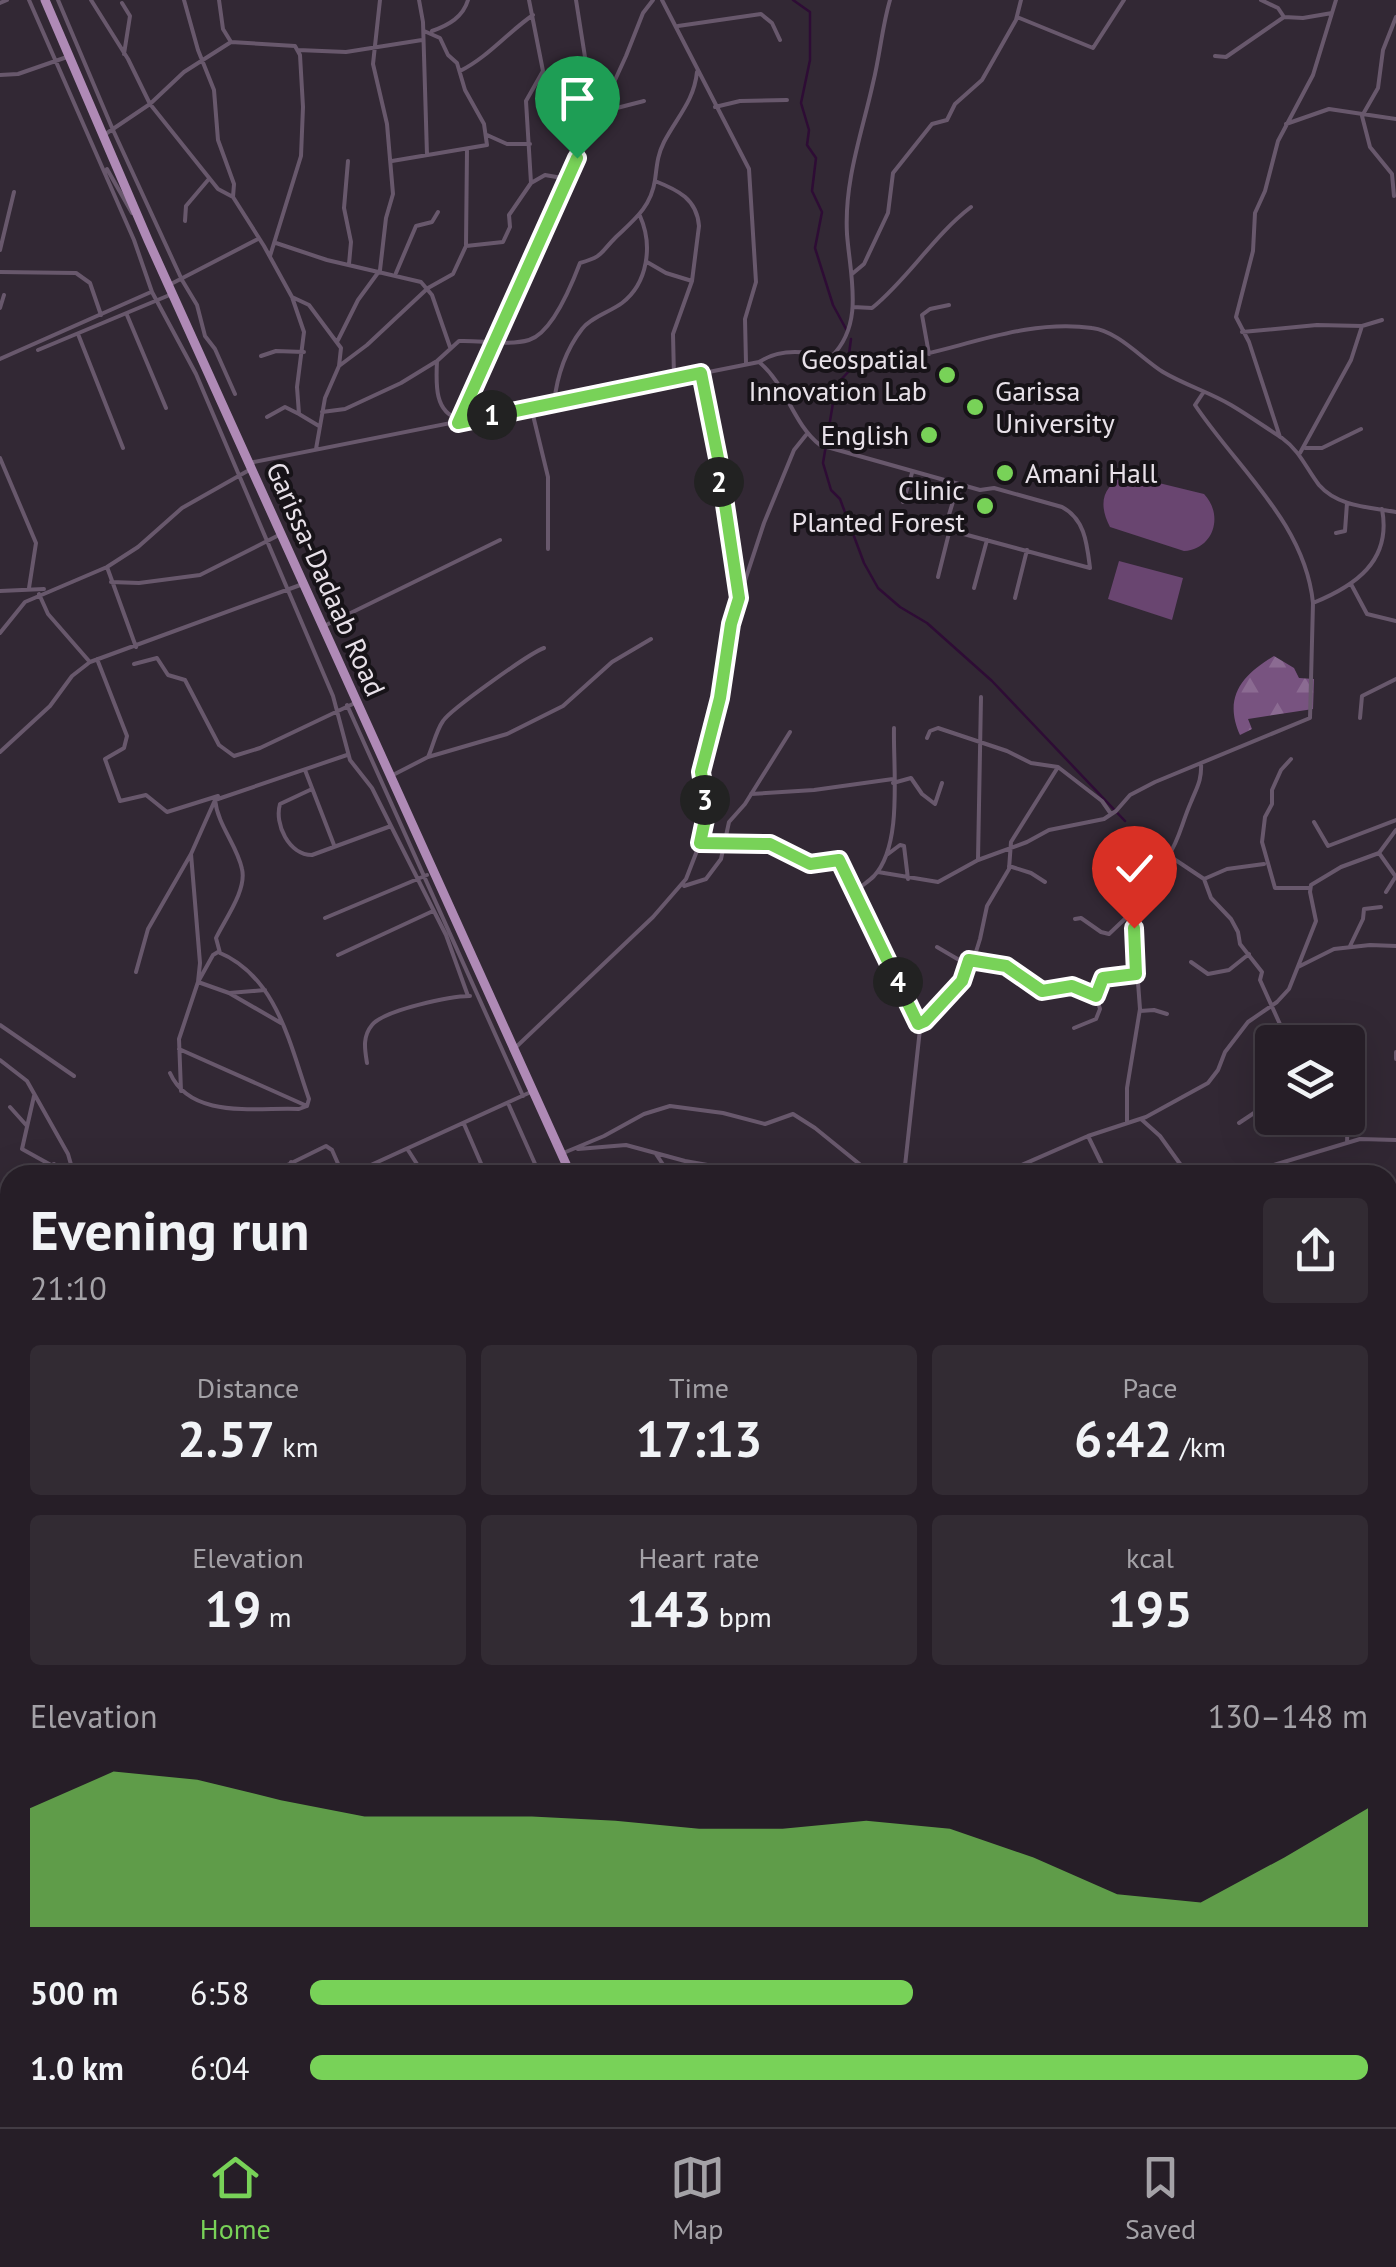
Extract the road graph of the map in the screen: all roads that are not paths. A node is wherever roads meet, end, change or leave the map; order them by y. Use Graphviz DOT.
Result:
graph roads {
  1 [pos="7,0"];
  2 [pos="29,0"];
  3 [pos="91,0"];
  4 [pos="184,0"];
  5 [pos="219,0"];
  6 [pos="380,0"];
  7 [pos="420,0"];
  8 [pos="468,0"];
  9 [pos="529,0"];
  10 [pos="576,0"];
  11 [pos="653,0"];
  12 [pos="662,0"];
  13 [pos="890,0"];
  14 [pos="1021,0"];
  15 [pos="1124,0"];
  16 [pos="1261,0"];
  17 [pos="1336,0"];
  18 [pos="59,2"];
  19 [pos="0,3"];
  20 [pos="122,3"];
  21 [pos="47,5"];
  22 [pos="1332,13"];
  23 [pos="533,15"];
  24 [pos="1017,16"];
  25 [pos="1284,17"];
  26 [pos="1396,17"];
  27 [pos="678,26"];
  28 [pos="426,31"];
  29 [pos="422,40"];
  30 [pos="780,40"];
  31 [pos="231,42"];
  32 [pos="373,48"];
  33 [pos="298,50"];
  34 [pos="124,54"];
  35 [pos="70,56"];
  36 [pos="1215,56"];
  37 [pos="203,60"];
  38 [pos="57,63"];
  39 [pos="460,71"];
  40 [pos="696,72"];
  41 [pos="0,75"];
  42 [pos="606,96"];
  43 [pos="787,100"];
  44 [pos="644,101"];
  45 [pos="150,104"];
  46 [pos="715,107"];
  47 [pos="601,108"];
  48 [pos="1362,116"];
  49 [pos="1396,120"];
  50 [pos="1286,124"];
  51 [pos="109,132"];
  52 [pos="487,135"];
  53 [pos="530,144"];
  54 [pos="467,150"];
  55 [pos="97,152"];
  56 [pos="427,155"];
  57 [pos="348,161"];
  58 [pos="392,161"];
  59 [pos="209,178"];
  60 [pos="568,179"];
  61 [pos="655,181"];
  62 [pos="530,183"];
  63 [pos="14,192"];
  64 [pos="1394,196"];
  65 [pos="233,197"];
  66 [pos="971,207"];
  67 [pos="438,212"];
  68 [pos="640,216"];
  69 [pos="185,221"];
  70 [pos="260,238"];
  71 [pos="148,240"];
  72 [pos="276,243"];
  73 [pos="466,246"];
  74 [pos="0,250"];
  75 [pos="270,256"];
  76 [pos="647,262"];
  77 [pos="349,264"];
  78 [pos="380,270"];
  79 [pos="0,272"];
  80 [pos="395,274"];
  81 [pos="852,274"];
  82 [pos="182,280"];
  83 [pos="692,281"];
  84 [pos="428,288"];
  85 [pos="171,289"];
  86 [pos="152,292"];
  87 [pos="4,296"];
  88 [pos="292,298"];
  89 [pos="158,301"];
  90 [pos="949,305"];
  91 [pos="853,307"];
  92 [pos="0,308"];
  93 [pos="126,314"];
  94 [pos="101,315"];
  95 [pos="1382,320"];
  96 [pos="1362,326"];
  97 [pos="1242,332"];
  98 [pos="78,334"];
  99 [pos="338,340"];
  100 [pos="494,343"];
  101 [pos="450,347"];
  102 [pos="38,350"];
  103 [pos="304,352"];
  104 [pos="929,354"];
  105 [pos="261,356"];
  106 [pos="831,357"];
  107 [pos="0,359"];
  108 [pos="437,361"];
  109 [pos="759,362"];
  110 [pos="746,363"];
  111 [pos="339,366"];
  112 [pos="701,373"];
  113 [pos="674,378"];
  114 [pos="235,394"];
  115 [pos="1203,394"];
  116 [pos="554,403"];
  117 [pos="531,407"];
  118 [pos="166,408"];
  119 [pos="322,412"];
  120 [pos="299,414"];
  121 [pos="267,416"];
  122 [pos="458,421"];
  123 [pos="319,426"];
  124 [pos="1360,429"];
  125 [pos="806,434"];
  126 [pos="1280,437"];
  127 [pos="123,448"];
  128 [pos="316,448"];
  129 [pos="1301,451"];
  130 [pos="0,458"];
  131 [pos="250,466"];
  132 [pos="912,472"];
  133 [pos="237,476"];
  134 [pos="958,484"];
  135 [pos="903,502"];
  136 [pos="1347,503"];
  137 [pos="1382,509"];
  138 [pos="1396,512"];
  139 [pos="919,522"];
  140 [pos="948,529"];
  141 [pos="280,534"];
  142 [pos="1336,534"];
  143 [pos="500,540"];
  144 [pos="986,540"];
  145 [pos="266,542"];
  146 [pos="548,549"];
  147 [pos="1026,550"];
  148 [pos="107,567"];
  149 [pos="938,577"];
  150 [pos="112,582"];
  151 [pos="303,584"];
  152 [pos="1351,584"];
  153 [pos="29,588"];
  154 [pos="974,588"];
  155 [pos="49,589"];
  156 [pos="0,591"];
  157 [pos="286,591"];
  158 [pos="39,594"];
  159 [pos="739,598"];
  160 [pos="1014,598"];
  161 [pos="1313,603"];
  162 [pos="1396,621"];
  163 [pos="322,627"];
  164 [pos="0,633"];
  165 [pos="650,639"];
  166 [pos="136,646"];
  167 [pos="544,648"];
  168 [pos="97,660"];
  169 [pos="90,662"];
  170 [pos="134,664"];
  171 [pos="1396,679"];
  172 [pos="980,697"];
  173 [pos="352,704"];
  174 [pos="337,710"];
  175 [pos="1360,718"];
  176 [pos="894,728"];
  177 [pos="790,732"];
  178 [pos="928,738"];
  179 [pos="980,741"];
  180 [pos="0,752"];
  181 [pos="348,754"];
  182 [pos="428,758"];
  183 [pos="1291,759"];
  184 [pos="1201,763"];
  185 [pos="1058,767"];
  186 [pos="304,770"];
  187 [pos="391,776"];
  188 [pos="893,781"];
  189 [pos="942,783"];
  190 [pos="312,789"];
  191 [pos="751,794"];
  192 [pos="224,795"];
  193 [pos="215,800"];
  194 [pos="1112,814"];
  195 [pos="1396,820"];
  196 [pos="1314,822"];
  197 [pos="391,826"];
  198 [pos="1396,830"];
  199 [pos="723,841"];
  200 [pos="700,843"];
  201 [pos="334,845"];
  202 [pos="1010,849"];
  203 [pos="1171,853"];
  204 [pos="1379,853"];
  205 [pos="191,854"];
  206 [pos="888,854"];
  207 [pos="978,860"];
  208 [pos="1266,864"];
  209 [pos="1009,866"];
  210 [pos="1100,870"];
  211 [pos="878,872"];
  212 [pos="429,873"];
  213 [pos="1396,877"];
  214 [pos="416,879"];
  215 [pos="1136,879"];
  216 [pos="908,880"];
  217 [pos="1204,880"];
  218 [pos="1044,882"];
  219 [pos="682,886"];
  220 [pos="1309,888"];
  221 [pos="855,892"];
  222 [pos="1386,892"];
  223 [pos="1381,907"];
  224 [pos="433,911"];
  225 [pos="1130,914"];
  226 [pos="325,918"];
  227 [pos="1075,919"];
  228 [pos="1350,946"];
  229 [pos="1396,946"];
  230 [pos="937,947"];
  231 [pos="220,953"];
  232 [pos="1248,954"];
  233 [pos="338,955"];
  234 [pos="968,962"];
  235 [pos="1191,962"];
  236 [pos="1298,967"];
  237 [pos="136,972"];
  238 [pos="1136,974"];
  239 [pos="198,982"];
  240 [pos="265,990"];
  241 [pos="229,992"];
  242 [pos="490,995"];
  243 [pos="468,996"];
  244 [pos="1096,996"];
  245 [pos="478,1000"];
  246 [pos="1271,1006"];
  247 [pos="1140,1010"];
  248 [pos="1168,1014"];
  249 [pos="282,1023"];
  250 [pos="918,1024"];
  251 [pos="0,1025"];
  252 [pos="1280,1025"];
  253 [pos="1074,1028"];
  254 [pos="179,1049"];
  255 [pos="514,1049"];
  256 [pos="0,1060"];
  257 [pos="367,1064"];
  258 [pos="170,1073"];
  259 [pos="74,1076"];
  260 [pos="180,1091"];
  261 [pos="528,1094"];
  262 [pos="34,1096"];
  263 [pos="508,1104"];
  264 [pos="307,1106"];
  265 [pos="10,1107"];
  266 [pos="1255,1112"];
  267 [pos="1141,1119"];
  268 [pos="464,1123"];
  269 [pos="1126,1123"];
  270 [pos="1239,1123"];
  271 [pos="27,1126"];
  272 [pos="1347,1135"];
  273 [pos="1088,1136"];
  274 [pos="1396,1140"];
  275 [pos="1347,1144"];
  276 [pos="408,1149"];
  277 [pos="575,1150"];
  278 [pos="654,1152"];
  279 [pos="562,1154"];
  280 [pos="291,1162"];
  281 [pos="54,1164"];
  282 [pos="70,1165"];
  283 [pos="285,1165"];
  284 [pos="292,1165"];
  285 [pos="340,1165"];
  286 [pos="373,1165"];
  287 [pos="418,1165"];
  288 [pos="482,1165"];
  289 [pos="535,1165"];
  290 [pos="567,1165"];
  291 [pos="663,1165"];
  292 [pos="705,1165"];
  293 [pos="861,1165"];
  294 [pos="905,1165"];
  295 [pos="1022,1165"];
  296 [pos="1102,1165"];
  297 [pos="1181,1165"];
  298 [pos="1275,1165"];
  1 -- 19 [label="street"];
  2 -- 38 [label="street"];
  3 -- 34 [label="street"];
  4 -- 37 [label="street"];
  5 -- 31 [label="street"];
  6 -- 32 [label="street"];
  7 -- 28 [label="street"];
  8 -- 28 [label="street"];
  9 -- 23 [label="street"];
  10 -- 42 [label="street"];
  11 -- 42 [label="street"];
  12 -- 27 [label="street"];
  13 -- 81 [label="street"];
  14 -- 24 [label="street"];
  15 -- 24 [label="street"];
  16 -- 25 [label="street"];
  17 -- 22 [label="street"];
  18 -- 21 [label="street"];
  18 -- 51 [label="street"];
  20 -- 34 [label="street"];
  21 -- 35 [label="highway, Garissa-Dadaab Road"];
  22 -- 25 [label="street"];
  22 -- 50 [label="street"];
  23 -- 39 [label="street"];
  23 -- 53 [label="street"];
  24 -- 81 [label="street"];
  25 -- 36 [label="street"];
  26 -- 48 [label="street"];
  27 -- 30 [label="street"];
  27 -- 40 [label="street"];
  28 -- 29 [label="street"];
  28 -- 39 [label="street"];
  29 -- 32 [label="street"];
  29 -- 56 [label="street"];
  31 -- 33 [label="street"];
  31 -- 37 [label="street"];
  32 -- 33 [label="street"];
  32 -- 58 [label="street"];
  33 -- 72 [label="street"];
  34 -- 45 [label="street"];
  35 -- 38 [label="street"];
  35 -- 51 [label="highway, Garissa-Dadaab Road"];
  37 -- 45 [label="street"];
  37 -- 65 [label="street"];
  38 -- 41 [label="street"];
  38 -- 55 [label="street"];
  39 -- 52 [label="street"];
  40 -- 46 [label="street"];
  40 -- 61 [label="street"];
  42 -- 47 [label="street"];
  43 -- 46 [label="street"];
  44 -- 47 [label="street"];
  45 -- 51 [label="street"];
  45 -- 59 [label="street"];
  46 -- 110 [label="street"];
  47 -- 60 [label="street"];
  48 -- 49 [label="street"];
  48 -- 50 [label="street"];
  48 -- 64 [label="street"];
  50 -- 97 [label="street"];
  51 -- 71 [label="highway, Garissa-Dadaab Road"];
  51 -- 82 [label="street"];
  52 -- 53 [label="street"];
  52 -- 54 [label="street"];
  53 -- 62 [label="street"];
  54 -- 56 [label="street"];
  54 -- 73 [label="street"];
  55 -- 71 [label="street"];
  55 -- 86 [label="street"];
  56 -- 58 [label="street"];
  57 -- 77 [label="street"];
  58 -- 78 [label="street"];
  59 -- 65 [label="street"];
  59 -- 69 [label="street"];
  60 -- 62 [label="street"];
  60 -- 100 [label="street"];
  61 -- 68 [label="street"];
  61 -- 83 [label="street"];
  62 -- 73 [label="street"];
  63 -- 74 [label="street"];
  65 -- 70 [label="street"];
  66 -- 91 [label="street"];
  67 -- 80 [label="street"];
  68 -- 76 [label="street"];
  68 -- 100 [label="street"];
  70 -- 75 [label="street"];
  70 -- 82 [label="street"];
  71 -- 85 [label="highway, Garissa-Dadaab Road"];
  72 -- 75 [label="street"];
  72 -- 77 [label="street"];
  73 -- 84 [label="street"];
  75 -- 88 [label="street"];
  76 -- 83 [label="street"];
  76 -- 116 [label="street"];
  77 -- 78 [label="street"];
  78 -- 80 [label="street"];
  78 -- 99 [label="street"];
  79 -- 94 [label="street"];
  80 -- 84 [label="street"];
  81 -- 91 [label="street"];
  82 -- 85 [label="street"];
  82 -- 114 [label="street"];
  83 -- 113 [label="street"];
  84 -- 101 [label="street"];
  84 -- 111 [label="street"];
  85 -- 89 [label="street"];
  85 -- 131 [label="highway, Garissa-Dadaab Road"];
  86 -- 89 [label="street"];
  86 -- 94 [label="street"];
  87 -- 92 [label="street"];
  88 -- 99 [label="street"];
  88 -- 103 [label="street"];
  89 -- 93 [label="street"];
  89 -- 133 [label="street"];
  90 -- 104 [label="street"];
  91 -- 106 [label="street"];
  93 -- 98 [label="street"];
  93 -- 118 [label="street"];
  94 -- 107 [label="street"];
  95 -- 96 [label="street"];
  96 -- 97 [label="street"];
  96 -- 129 [label="street"];
  97 -- 126 [label="street"];
  98 -- 102 [label="street"];
  98 -- 127 [label="street"];
  99 -- 111 [label="street"];
  100 -- 101 [label="street"];
  100 -- 122 [label="street"];
  101 -- 108 [label="street"];
  103 -- 105 [label="street"];
  103 -- 120 [label="street"];
  104 -- 106 [label="street"];
  104 -- 115 [label="street"];
  106 -- 109 [label="street"];
  108 -- 119 [label="street"];
  108 -- 122 [label="street"];
  109 -- 110 [label="street"];
  109 -- 125 [label="street"];
  110 -- 112 [label="street"];
  111 -- 119 [label="street"];
  112 -- 113 [label="street"];
  112 -- 159 [label="street"];
  113 -- 116 [label="street"];
  115 -- 126 [label="street"];
  115 -- 161 [label="street"];
  116 -- 117 [label="street"];
  117 -- 122 [label="street"];
  117 -- 146 [label="street"];
  119 -- 123 [label="street"];
  120 -- 121 [label="street"];
  120 -- 123 [label="street"];
  122 -- 128 [label="street"];
  123 -- 128 [label="street"];
  124 -- 129 [label="street"];
  125 -- 132 [label="street"];
  125 -- 159 [label="street"];
  126 -- 129 [label="street"];
  128 -- 131 [label="street"];
  129 -- 136 [label="street"];
  130 -- 153 [label="street"];
  131 -- 133 [label="street"];
  131 -- 141 [label="highway, Garissa-Dadaab Road"];
  132 -- 134 [label="street"];
  132 -- 135 [label="street"];
  133 -- 145 [label="street"];
  133 -- 148 [label="street"];
  134 -- 140 [label="street"];
  134 -- 147 [label="street"];
  136 -- 137 [label="street"];
  136 -- 142 [label="street"];
  137 -- 138 [label="street"];
  137 -- 152 [label="street"];
  139 -- 140 [label="street"];
  140 -- 144 [label="street"];
  140 -- 149 [label="street"];
  141 -- 145 [label="street"];
  141 -- 151 [label="highway, Garissa-Dadaab Road"];
  143 -- 163 [label="street"];
  144 -- 147 [label="street"];
  144 -- 154 [label="street"];
  145 -- 150 [label="street"];
  145 -- 157 [label="street"];
  147 -- 160 [label="street"];
  148 -- 150 [label="street"];
  148 -- 155 [label="street"];
  150 -- 166 [label="street"];
  151 -- 157 [label="street"];
  151 -- 163 [label="highway, Garissa-Dadaab Road"];
  152 -- 161 [label="street"];
  152 -- 162 [label="street"];
  153 -- 155 [label="street"];
  153 -- 156 [label="street"];
  155 -- 158 [label="street"];
  157 -- 166 [label="street"];
  157 -- 174 [label="street"];
  158 -- 164 [label="street"];
  158 -- 169 [label="street"];
  159 -- 200 [label="street"];
  161 -- 184 [label="street"];
  163 -- 173 [label="highway, Garissa-Dadaab Road"];
  165 -- 182 [label="street"];
  166 -- 168 [label="street"];
  167 -- 182 [label="street"];
  168 -- 169 [label="street"];
  168 -- 192 [label="street"];
  169 -- 180 [label="street"];
  170 -- 174 [label="street"];
  171 -- 175 [label="street"];
  172 -- 179 [label="street"];
  173 -- 174 [label="street"];
  173 -- 187 [label="highway, Garissa-Dadaab Road"];
  173 -- 212 [label="street"];
  174 -- 181 [label="street"];
  176 -- 188 [label="street"];
  177 -- 191 [label="street"];
  178 -- 179 [label="street"];
  179 -- 185 [label="street"];
  179 -- 207 [label="street"];
  181 -- 186 [label="street"];
  181 -- 197 [label="street"];
  182 -- 187 [label="street"];
  183 -- 208 [label="street"];
  184 -- 194 [label="street"];
  184 -- 203 [label="street"];
  185 -- 194 [label="street"];
  185 -- 202 [label="street"];
  186 -- 190 [label="street"];
  186 -- 192 [label="street"];
  187 -- 212 [label="highway, Garissa-Dadaab Road"];
  188 -- 189 [label="street"];
  188 -- 191 [label="street"];
  188 -- 206 [label="street"];
  190 -- 201 [label="street"];
  190 -- 201 [label="street"];
  191 -- 199 [label="street"];
  192 -- 193 [label="street"];
  193 -- 205 [label="street"];
  193 -- 231 [label="street"];
  194 -- 202 [label="street"];
  195 -- 196 [label="street"];
  197 -- 201 [label="street"];
  197 -- 214 [label="street"];
  198 -- 204 [label="street"];
  199 -- 200 [label="street"];
  199 -- 219 [label="street"];
  199 -- 221 [label="street"];
  200 -- 219 [label="street"];
  202 -- 207 [label="street"];
  202 -- 209 [label="street"];
  203 -- 215 [label="street"];
  203 -- 217 [label="street"];
  204 -- 213 [label="street"];
  204 -- 220 [label="street"];
  205 -- 237 [label="street"];
  205 -- 239 [label="street"];
  206 -- 211 [label="street"];
  206 -- 216 [label="street"];
  207 -- 216 [label="street"];
  208 -- 217 [label="street"];
  208 -- 220 [label="street"];
  209 -- 218 [label="street"];
  209 -- 234 [label="street"];
  210 -- 215 [label="street"];
  211 -- 216 [label="street"];
  211 -- 221 [label="street"];
  212 -- 214 [label="street"];
  212 -- 242 [label="highway, Garissa-Dadaab Road"];
  212 -- 245 [label="street"];
  213 -- 222 [label="street"];
  214 -- 224 [label="street"];
  214 -- 226 [label="street"];
  215 -- 225 [label="street"];
  217 -- 232 [label="street"];
  219 -- 255 [label="street"];
  220 -- 236 [label="street"];
  221 -- 250 [label="street"];
  223 -- 228 [label="street"];
  224 -- 233 [label="street"];
  224 -- 243 [label="street"];
  225 -- 227 [label="street"];
  225 -- 238 [label="street"];
  228 -- 229 [label="street"];
  228 -- 236 [label="street"];
  230 -- 234 [label="street"];
  231 -- 239 [label="street"];
  231 -- 240 [label="street"];
  232 -- 235 [label="street"];
  232 -- 246 [label="street"];
  234 -- 244 [label="street"];
  234 -- 250 [label="street"];
  236 -- 246 [label="street"];
  238 -- 244 [label="street"];
  238 -- 247 [label="street"];
  239 -- 241 [label="street"];
  239 -- 254 [label="street"];
  240 -- 241 [label="street"];
  240 -- 249 [label="street"];
  241 -- 249 [label="street"];
  242 -- 245 [label="street"];
  242 -- 255 [label="highway, Garissa-Dadaab Road"];
  243 -- 245 [label="street"];
  243 -- 257 [label="street"];
  244 -- 253 [label="street"];
  245 -- 261 [label="street"];
  246 -- 252 [label="street"];
  246 -- 267 [label="street"];
  247 -- 248 [label="street"];
  247 -- 269 [label="street"];
  249 -- 264 [label="street"];
  250 -- 294 [label="street"];
  251 -- 259 [label="street"];
  254 -- 260 [label="street"];
  254 -- 264 [label="street"];
  255 -- 261 [label="highway, Garissa-Dadaab Road"];
  256 -- 262 [label="street"];
  258 -- 260 [label="street"];
  260 -- 264 [label="street"];
  261 -- 263 [label="street"];
  261 -- 279 [label="highway, Garissa-Dadaab Road"];
  262 -- 271 [label="street"];
  262 -- 282 [label="street"];
  263 -- 268 [label="street"];
  263 -- 289 [label="street"];
  265 -- 271 [label="street"];
  266 -- 270 [label="street"];
  267 -- 269 [label="street"];
  267 -- 297 [label="street"];
  268 -- 276 [label="street"];
  268 -- 288 [label="street"];
  269 -- 273 [label="street"];
  271 -- 281 [label="street"];
  272 -- 275 [label="street"];
  273 -- 295 [label="street"];
  273 -- 296 [label="street"];
  274 -- 275 [label="street"];
  275 -- 298 [label="street"];
  276 -- 286 [label="street"];
  276 -- 287 [label="street"];
  277 -- 278 [label="street"];
  277 -- 279 [label="street"];
  277 -- 293 [label="street"];
  278 -- 291 [label="street"];
  278 -- 292 [label="street"];
  279 -- 290 [label="highway, Garissa-Dadaab Road"];
  280 -- 283 [label="street"];
  280 -- 284 [label="street"];
  280 -- 285 [label="street"];
}
